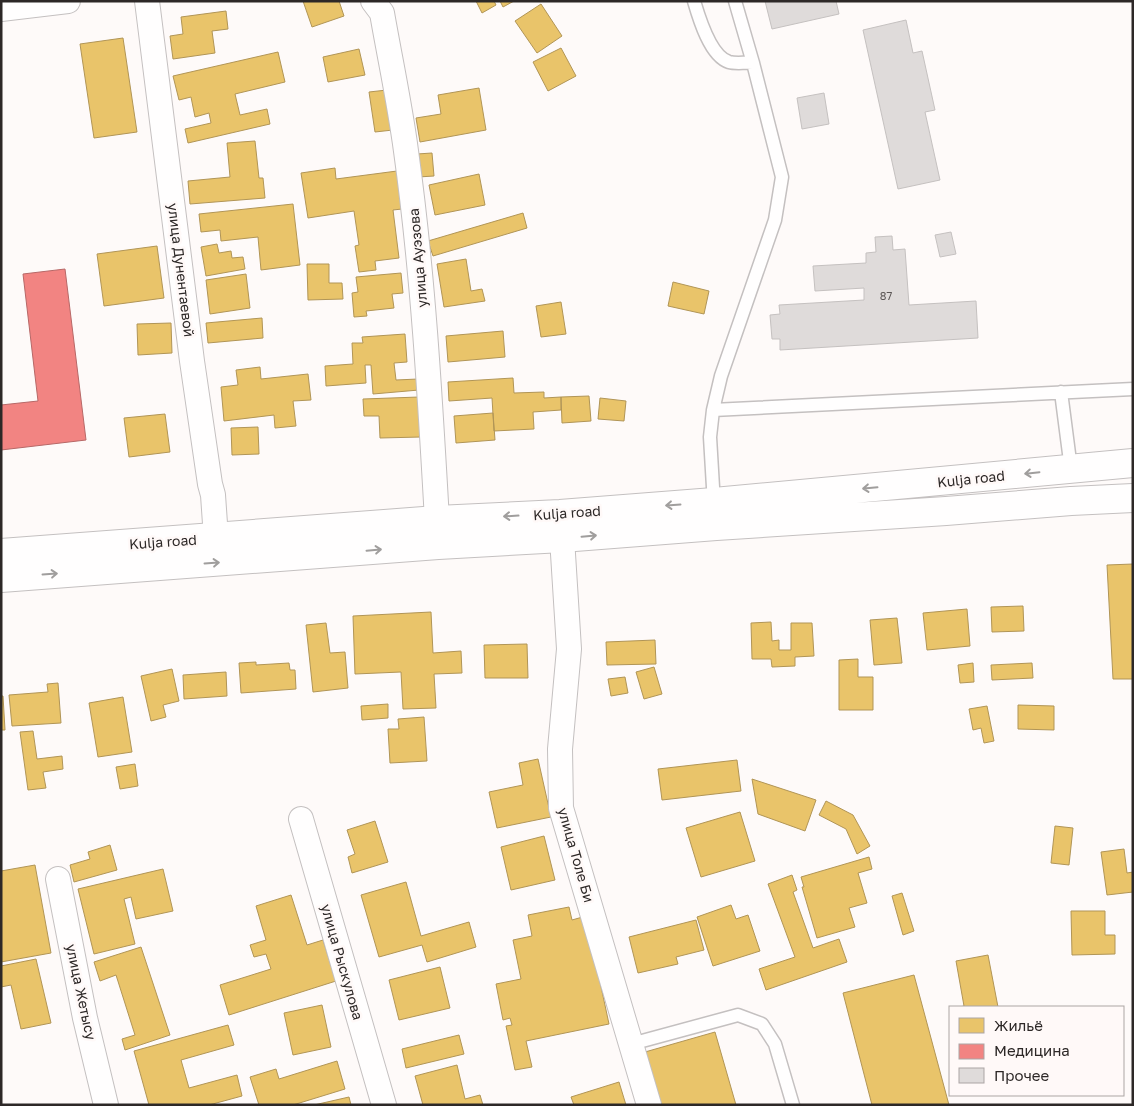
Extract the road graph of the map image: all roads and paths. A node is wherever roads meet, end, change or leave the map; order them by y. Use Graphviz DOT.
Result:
graph roads {
  1 [pos="68,1"];
  2 [pos="147,1"];
  3 [pos="373,1"];
  4 [pos="694,1"];
  5 [pos="735,1"];
  6 [pos="29,3"];
  7 [pos="1,8"];
  8 [pos="753,63"];
  9 [pos="1133,389"];
  10 [pos="1061,392"];
  11 [pos="713,410"];
  12 [pos="1133,463"];
  13 [pos="1071,469"];
  14 [pos="1133,498"];
  15 [pos="715,514"];
  16 [pos="437,520"];
  17 [pos="216,538"];
  18 [pos="562,538"];
  19 [pos="1,553"];
  20 [pos="1,578"];
  21 [pos="301,819"];
  22 [pos="58,878"];
  23 [pos="631,1044"];
  24 [pos="106,1105"];
  25 [pos="384,1105"];
  26 [pos="649,1105"];
  27 [pos="793,1105"];
  1 -- 6 [label="street"];
  2 -- 17 [label="street, улица Дунентаевой"];
  3 -- 16 [label="street, улица Ауэзова"];
  4 -- 8 [label="lane"];
  5 -- 8 [label="lane"];
  6 -- 7 [label="street"];
  8 -- 11 [label="lane"];
  9 -- 10 [label="lane"];
  10 -- 11 [label="lane"];
  10 -- 13 [label="lane"];
  11 -- 15 [label="lane"];
  12 -- 13 [label="main road, Kulja road"];
  13 -- 15 [label="main road, Kulja road, one-way"];
  14 -- 15 [label="main road, Kulja road"];
  15 -- 16 [label="main road, Kulja road, one-way"];
  18 -- 15 [label="main road, Kulja road, one-way"];
  16 -- 17 [label="main road, Kulja road"];
  17 -- 19 [label="main road, Kulja road"];
  20 -- 18 [label="main road, Kulja road, one-way"];
  18 -- 23 [label="street, улица Толе Би"];
  21 -- 25 [label="street, улица Рыскулова"];
  22 -- 24 [label="street, улица Жетысу"];
  23 -- 26 [label="street, улица Толе Би"];
  23 -- 27 [label="lane"];
}
